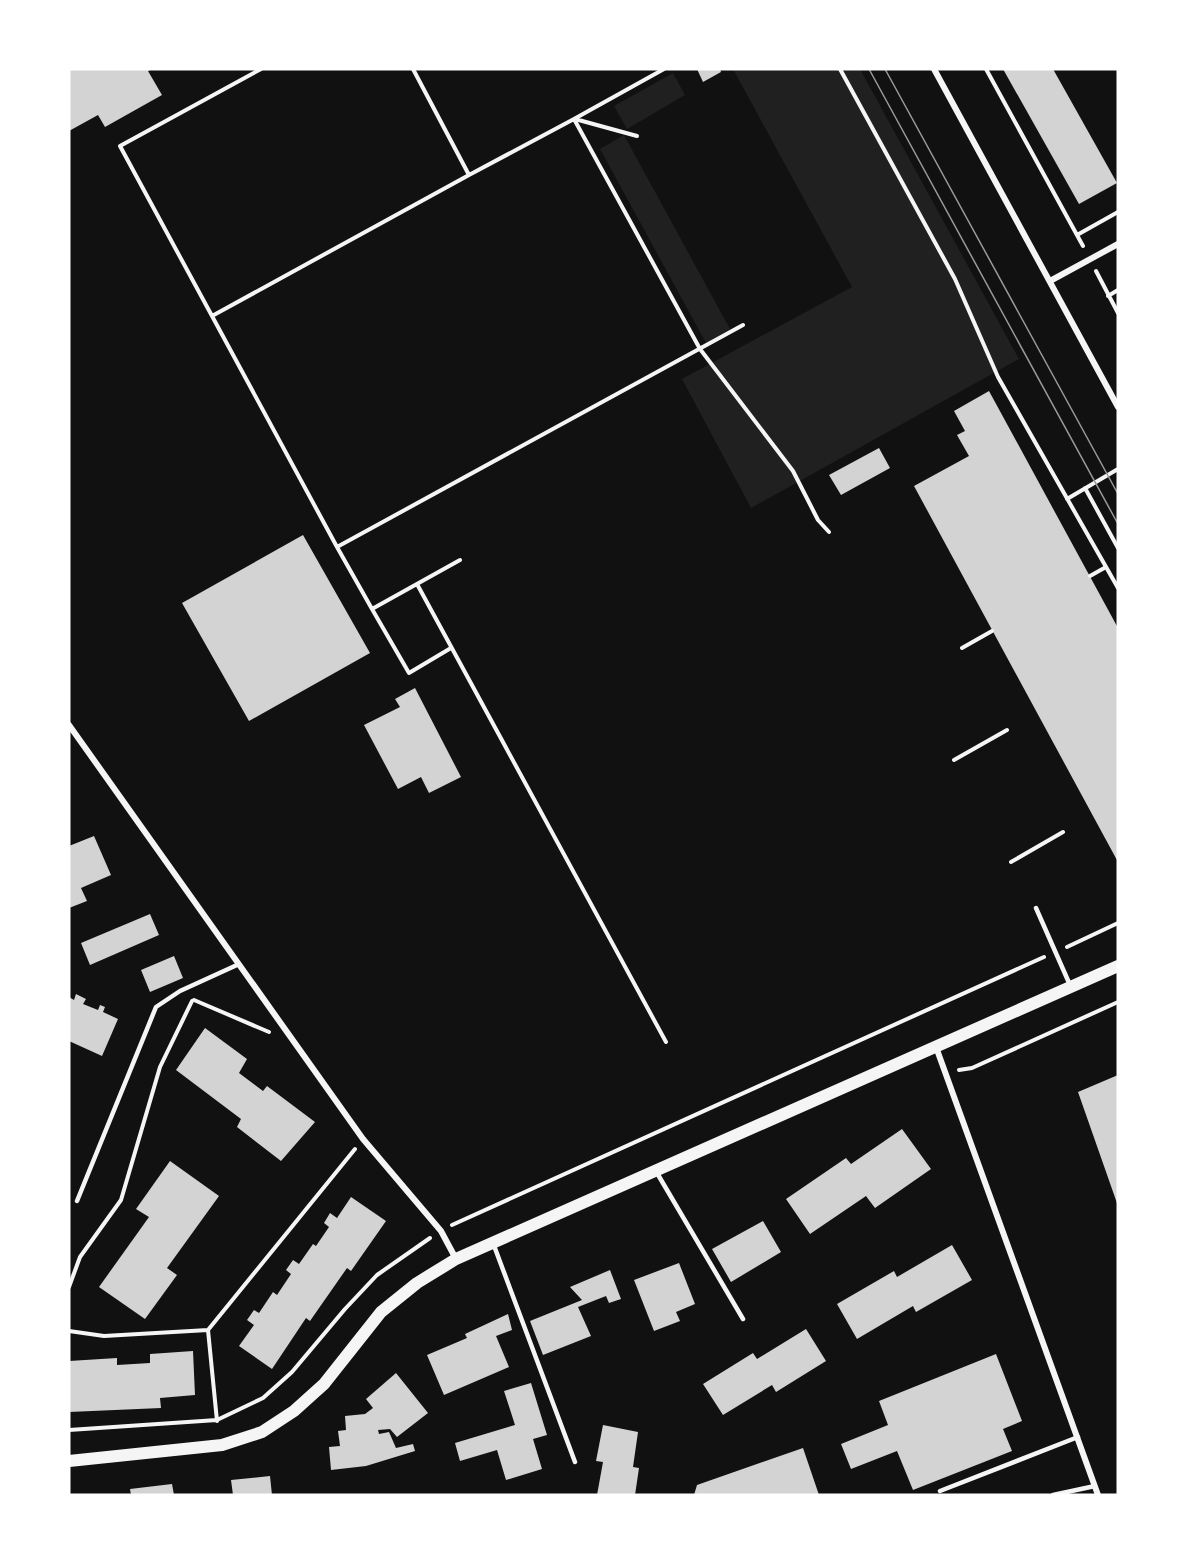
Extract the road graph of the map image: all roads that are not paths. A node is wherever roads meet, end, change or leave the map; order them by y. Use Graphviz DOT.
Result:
graph roads {
  1 [pos="934,69"];
  2 [pos="1118,244"];
  3 [pos="1050,281"];
  4 [pos="1118,407"];
  5 [pos="69,725"];
  6 [pos="1036,908"];
  7 [pos="237,965"];
  8 [pos="1118,966"];
  9 [pos="1071,987"];
  10 [pos="936,1045"];
  11 [pos="656,1170"];
  12 [pos="77,1201"];
  13 [pos="493,1243"];
  14 [pos="456,1259"];
  15 [pos="743,1319"];
  16 [pos="1078,1437"];
  17 [pos="69,1461"];
  18 [pos="575,1462"];
  19 [pos="1095,1486"];
  20 [pos="940,1491"];
  21 [pos="1053,1495"];
  22 [pos="1098,1495"];
  1 -- 3 [label="street"];
  2 -- 3 [label="street"];
  3 -- 4 [label="street"];
  5 -- 7 [label="street"];
  6 -- 9 [label="lane"];
  7 -- 12 [label="lane"];
  7 -- 14 [label="street"];
  8 -- 9 [label="main road"];
  9 -- 10 [label="main road"];
  10 -- 11 [label="main road"];
  10 -- 16 [label="street"];
  11 -- 13 [label="main road"];
  11 -- 15 [label="lane"];
  13 -- 14 [label="main road"];
  13 -- 18 [label="lane"];
  14 -- 17 [label="main road"];
  16 -- 19 [label="street"];
  16 -- 20 [label="lane"];
  19 -- 21 [label="lane"];
  19 -- 22 [label="street"];
}
